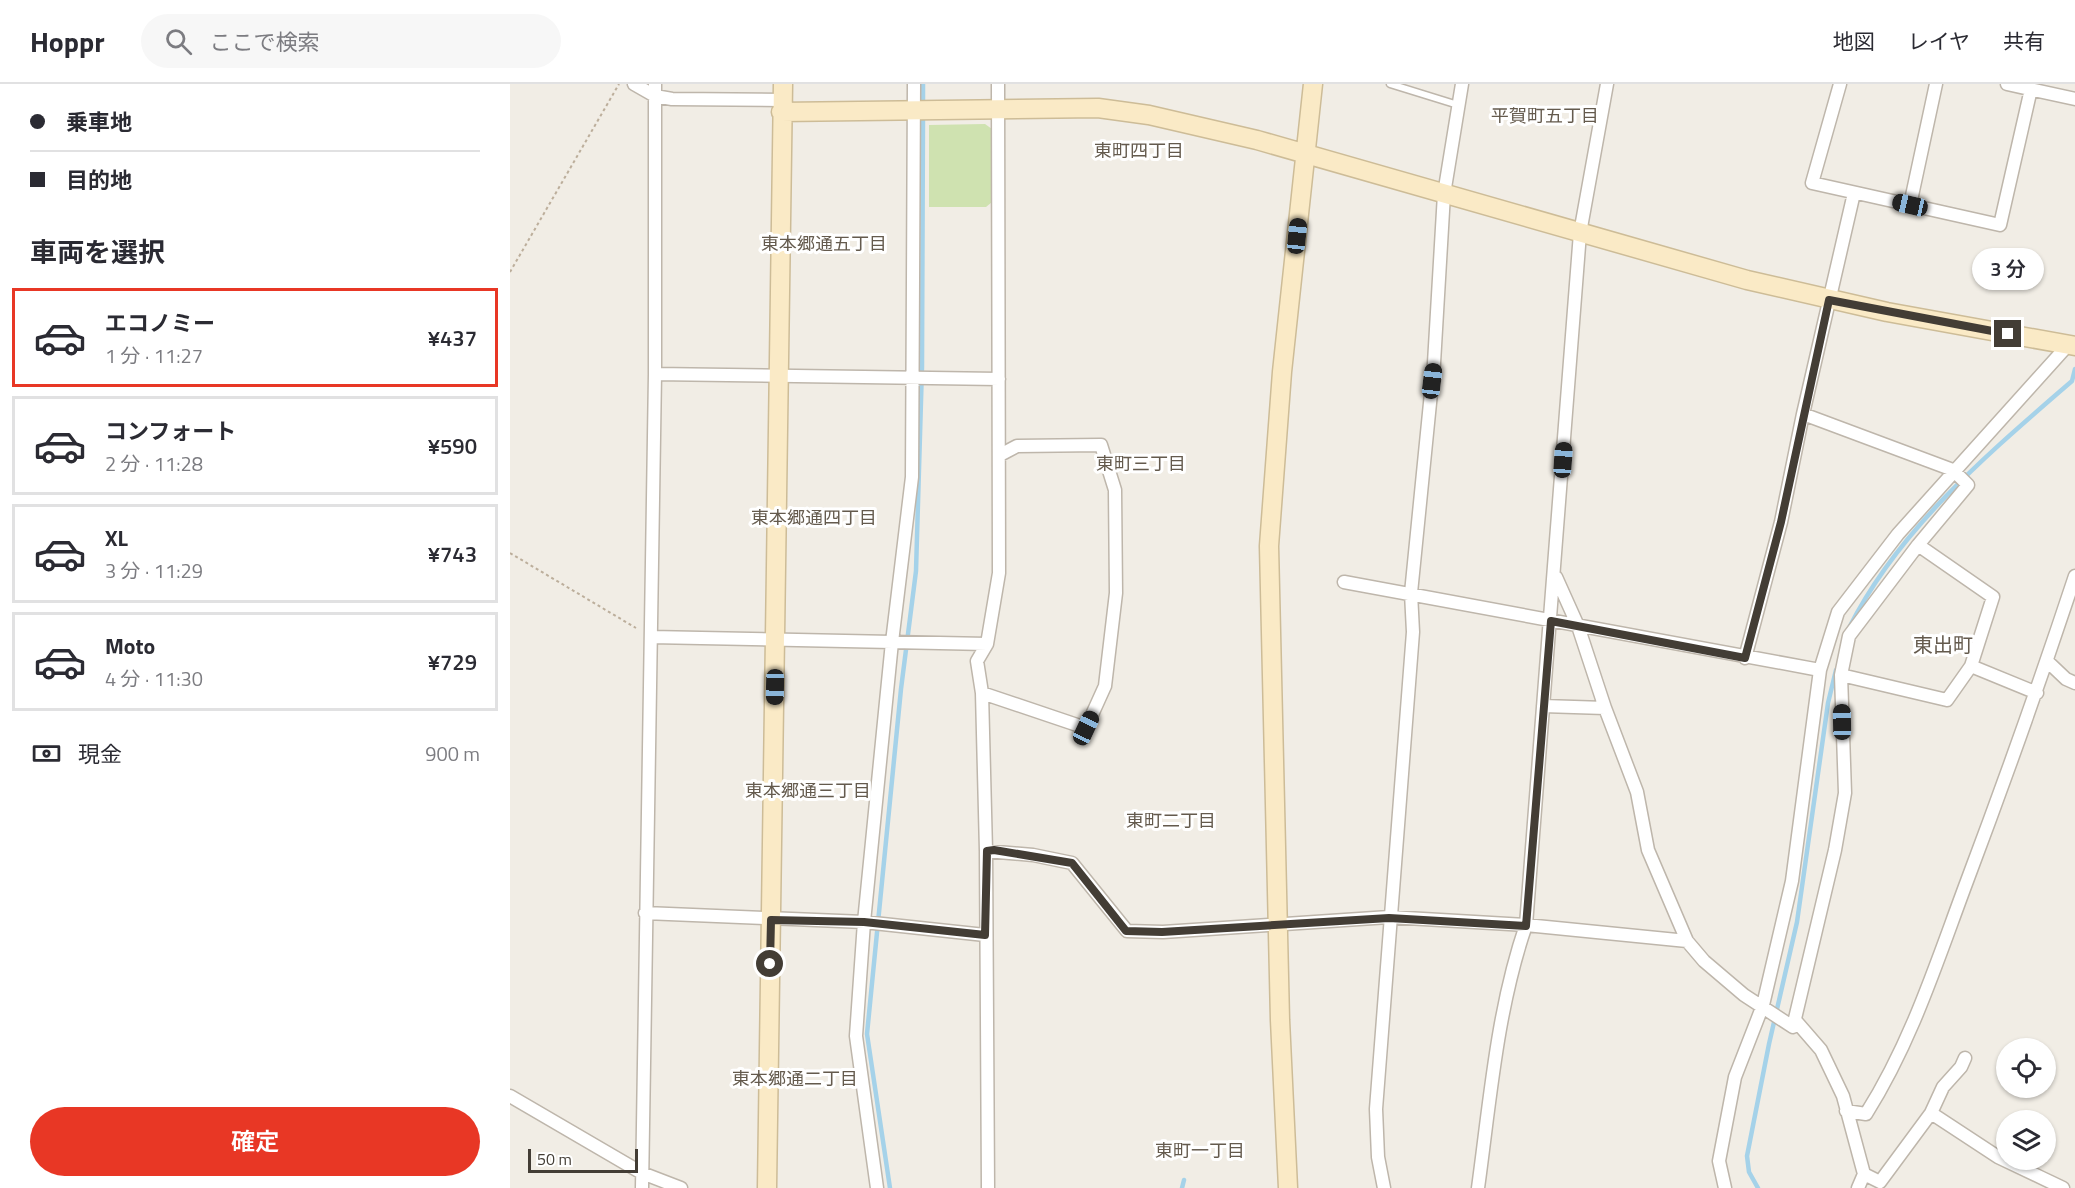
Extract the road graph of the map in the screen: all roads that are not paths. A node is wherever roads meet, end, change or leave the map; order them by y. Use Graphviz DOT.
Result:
graph roads {
  1 [pos="634,84"];
  2 [pos="914,84"];
  3 [pos="998,84"];
  4 [pos="1313,84"];
  5 [pos="1390,84"];
  6 [pos="1462,84"];
  7 [pos="1607,84"];
  8 [pos="1840,84"];
  9 [pos="1936,84"];
  10 [pos="2007,84"];
  11 [pos="2031,89"];
  12 [pos="655,90"];
  13 [pos="782,98"];
  14 [pos="2075,99"];
  15 [pos="1458,105"];
  16 [pos="914,110"];
  17 [pos="998,110"];
  18 [pos="1306,155"];
  19 [pos="1854,193"];
  20 [pos="1444,194"];
  21 [pos="1910,205"];
  22 [pos="1580,233"];
  23 [pos="1829,300"];
  24 [pos="2073,347"];
  25 [pos="655,374"];
  26 [pos="779,377"];
  27 [pos="999,379"];
  28 [pos="911,380"];
  29 [pos="1803,414"];
  30 [pos="1000,455"];
  31 [pos="1953,470"];
  32 [pos="1918,545"];
  33 [pos="1555,574"];
  34 [pos="2075,576"];
  35 [pos="1344,582"];
  36 [pos="1411,593"];
  37 [pos="1551,621"];
  38 [pos="1578,626"];
  39 [pos="651,637"];
  40 [pos="776,640"];
  41 [pos="892,642"];
  42 [pos="987,644"];
  43 [pos="1745,658"];
  44 [pos="2047,661"];
  45 [pos="1971,666"];
  46 [pos="1820,670"];
  47 [pos="1841,675"];
  48 [pos="2075,683"];
  49 [pos="982,693"];
  50 [pos="2037,693"];
  51 [pos="1543,706"];
  52 [pos="1605,708"];
  53 [pos="987,851"];
  54 [pos="645,913"];
  55 [pos="1389,918"];
  56 [pos="771,920"];
  57 [pos="864,922"];
  58 [pos="1279,923"];
  59 [pos="1526,926"];
  60 [pos="985,935"];
  61 [pos="1687,941"];
  62 [pos="1763,1005"];
  63 [pos="1795,1020"];
  64 [pos="1965,1058"];
  65 [pos="510,1096"];
  66 [pos="1846,1111"];
  67 [pos="1931,1113"];
  68 [pos="642,1173"];
  69 [pos="1864,1174"];
  70 [pos="1883,1185"];
  71 [pos="642,1188"];
  72 [pos="681,1188"];
  73 [pos="767,1188"];
  74 [pos="877,1188"];
  75 [pos="988,1188"];
  76 [pos="1288,1188"];
  77 [pos="1384,1188"];
  78 [pos="1478,1188"];
  79 [pos="1725,1188"];
  80 [pos="1858,1188"];
  81 [pos="2063,1188"];
  1 -- 12 [label="street"];
  2 -- 16 [label="street"];
  3 -- 17 [label="street"];
  4 -- 18 [label="street"];
  5 -- 15 [label="lane"];
  6 -- 15 [label="street"];
  7 -- 22 [label="street"];
  8 -- 19 [label="street"];
  9 -- 21 [label="street"];
  10 -- 11 [label="street"];
  11 -- 14 [label="street"];
  11 -- 21 [label="street"];
  12 -- 13 [label="street"];
  12 -- 25 [label="street"];
  13 -- 16 [label="street"];
  13 -- 26 [label="street"];
  15 -- 20 [label="street"];
  16 -- 17 [label="street"];
  16 -- 28 [label="street"];
  17 -- 18 [label="street"];
  17 -- 27 [label="street"];
  18 -- 20 [label="street"];
  18 -- 58 [label="street"];
  19 -- 21 [label="street"];
  19 -- 23 [label="street"];
  20 -- 22 [label="street"];
  20 -- 36 [label="street"];
  22 -- 23 [label="street"];
  22 -- 33 [label="street"];
  23 -- 24 [label="street"];
  23 -- 29 [label="street"];
  24 -- 31 [label="street"];
  25 -- 26 [label="street"];
  25 -- 39 [label="street"];
  26 -- 28 [label="street"];
  26 -- 40 [label="street"];
  27 -- 28 [label="street"];
  27 -- 30 [label="street"];
  28 -- 41 [label="street"];
  29 -- 31 [label="street"];
  29 -- 43 [label="street"];
  30 -- 42 [label="street"];
  30 -- 49 [label="street"];
  31 -- 32 [label="street"];
  31 -- 46 [label="street"];
  32 -- 45 [label="street"];
  32 -- 47 [label="street"];
  33 -- 37 [label="street"];
  33 -- 38 [label="street"];
  34 -- 44 [label="street"];
  35 -- 36 [label="street"];
  36 -- 37 [label="street"];
  36 -- 55 [label="street"];
  37 -- 38 [label="street"];
  37 -- 51 [label="street"];
  38 -- 43 [label="street"];
  38 -- 52 [label="street"];
  39 -- 40 [label="street"];
  39 -- 54 [label="street"];
  40 -- 41 [label="street"];
  40 -- 56 [label="street"];
  41 -- 42 [label="street"];
  41 -- 57 [label="street"];
  42 -- 49 [label="street"];
  43 -- 46 [label="street"];
  44 -- 48 [label="street"];
  44 -- 50 [label="street"];
  45 -- 47 [label="street"];
  45 -- 50 [label="street"];
  46 -- 62 [label="street"];
  47 -- 63 [label="street"];
  49 -- 53 [label="street"];
  50 -- 66 [label="street"];
  51 -- 52 [label="street"];
  51 -- 59 [label="street"];
  52 -- 61 [label="street"];
  53 -- 58 [label="street"];
  53 -- 60 [label="street"];
  54 -- 56 [label="street"];
  54 -- 68 [label="street"];
  55 -- 58 [label="street"];
  55 -- 59 [label="street"];
  55 -- 77 [label="street"];
  56 -- 57 [label="street"];
  56 -- 73 [label="street"];
  57 -- 60 [label="street"];
  57 -- 74 [label="street"];
  58 -- 76 [label="street"];
  59 -- 61 [label="street"];
  59 -- 78 [label="street"];
  60 -- 75 [label="street"];
  61 -- 62 [label="street"];
  62 -- 63 [label="street"];
  62 -- 79 [label="street"];
  63 -- 66 [label="street"];
  64 -- 67 [label="street"];
  65 -- 68 [label="street"];
  66 -- 69 [label="street"];
  67 -- 70 [label="street"];
  67 -- 81 [label="street"];
  68 -- 71 [label="street"];
  68 -- 72 [label="street"];
  69 -- 70 [label="street"];
  69 -- 80 [label="street"];
}
